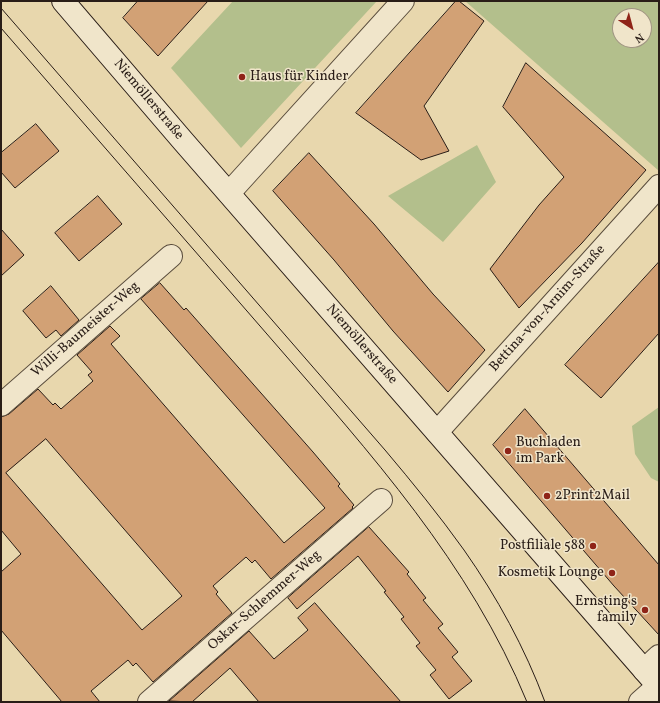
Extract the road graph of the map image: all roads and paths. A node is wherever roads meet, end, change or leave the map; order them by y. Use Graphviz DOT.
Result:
graph roads {
  1 [pos="63,1"];
  2 [pos="403,1"];
  3 [pos="659,186"];
  4 [pos="228,193"];
  5 [pos="171,256"];
  6 [pos="1,405"];
  7 [pos="437,432"];
  8 [pos="381,500"];
  9 [pos="651,663"];
  10 [pos="659,687"];
  11 [pos="149,702"];
  12 [pos="640,702"];
  1 -- 4 [label="street, Niemöllerstraße"];
  2 -- 4 [label="street"];
  3 -- 7 [label="street, Bettina-von-Arnim-Straße"];
  4 -- 7 [label="street, Niemöllerstraße"];
  5 -- 6 [label="street, Willi-Baumeister-Weg"];
  7 -- 9 [label="street, Niemöllerstraße"];
  8 -- 11 [label="street, Oskar-Schlemmer-Weg"];
  9 -- 10 [label="street, Niemöllerstraße"];
  10 -- 12 [label="street"];
}
